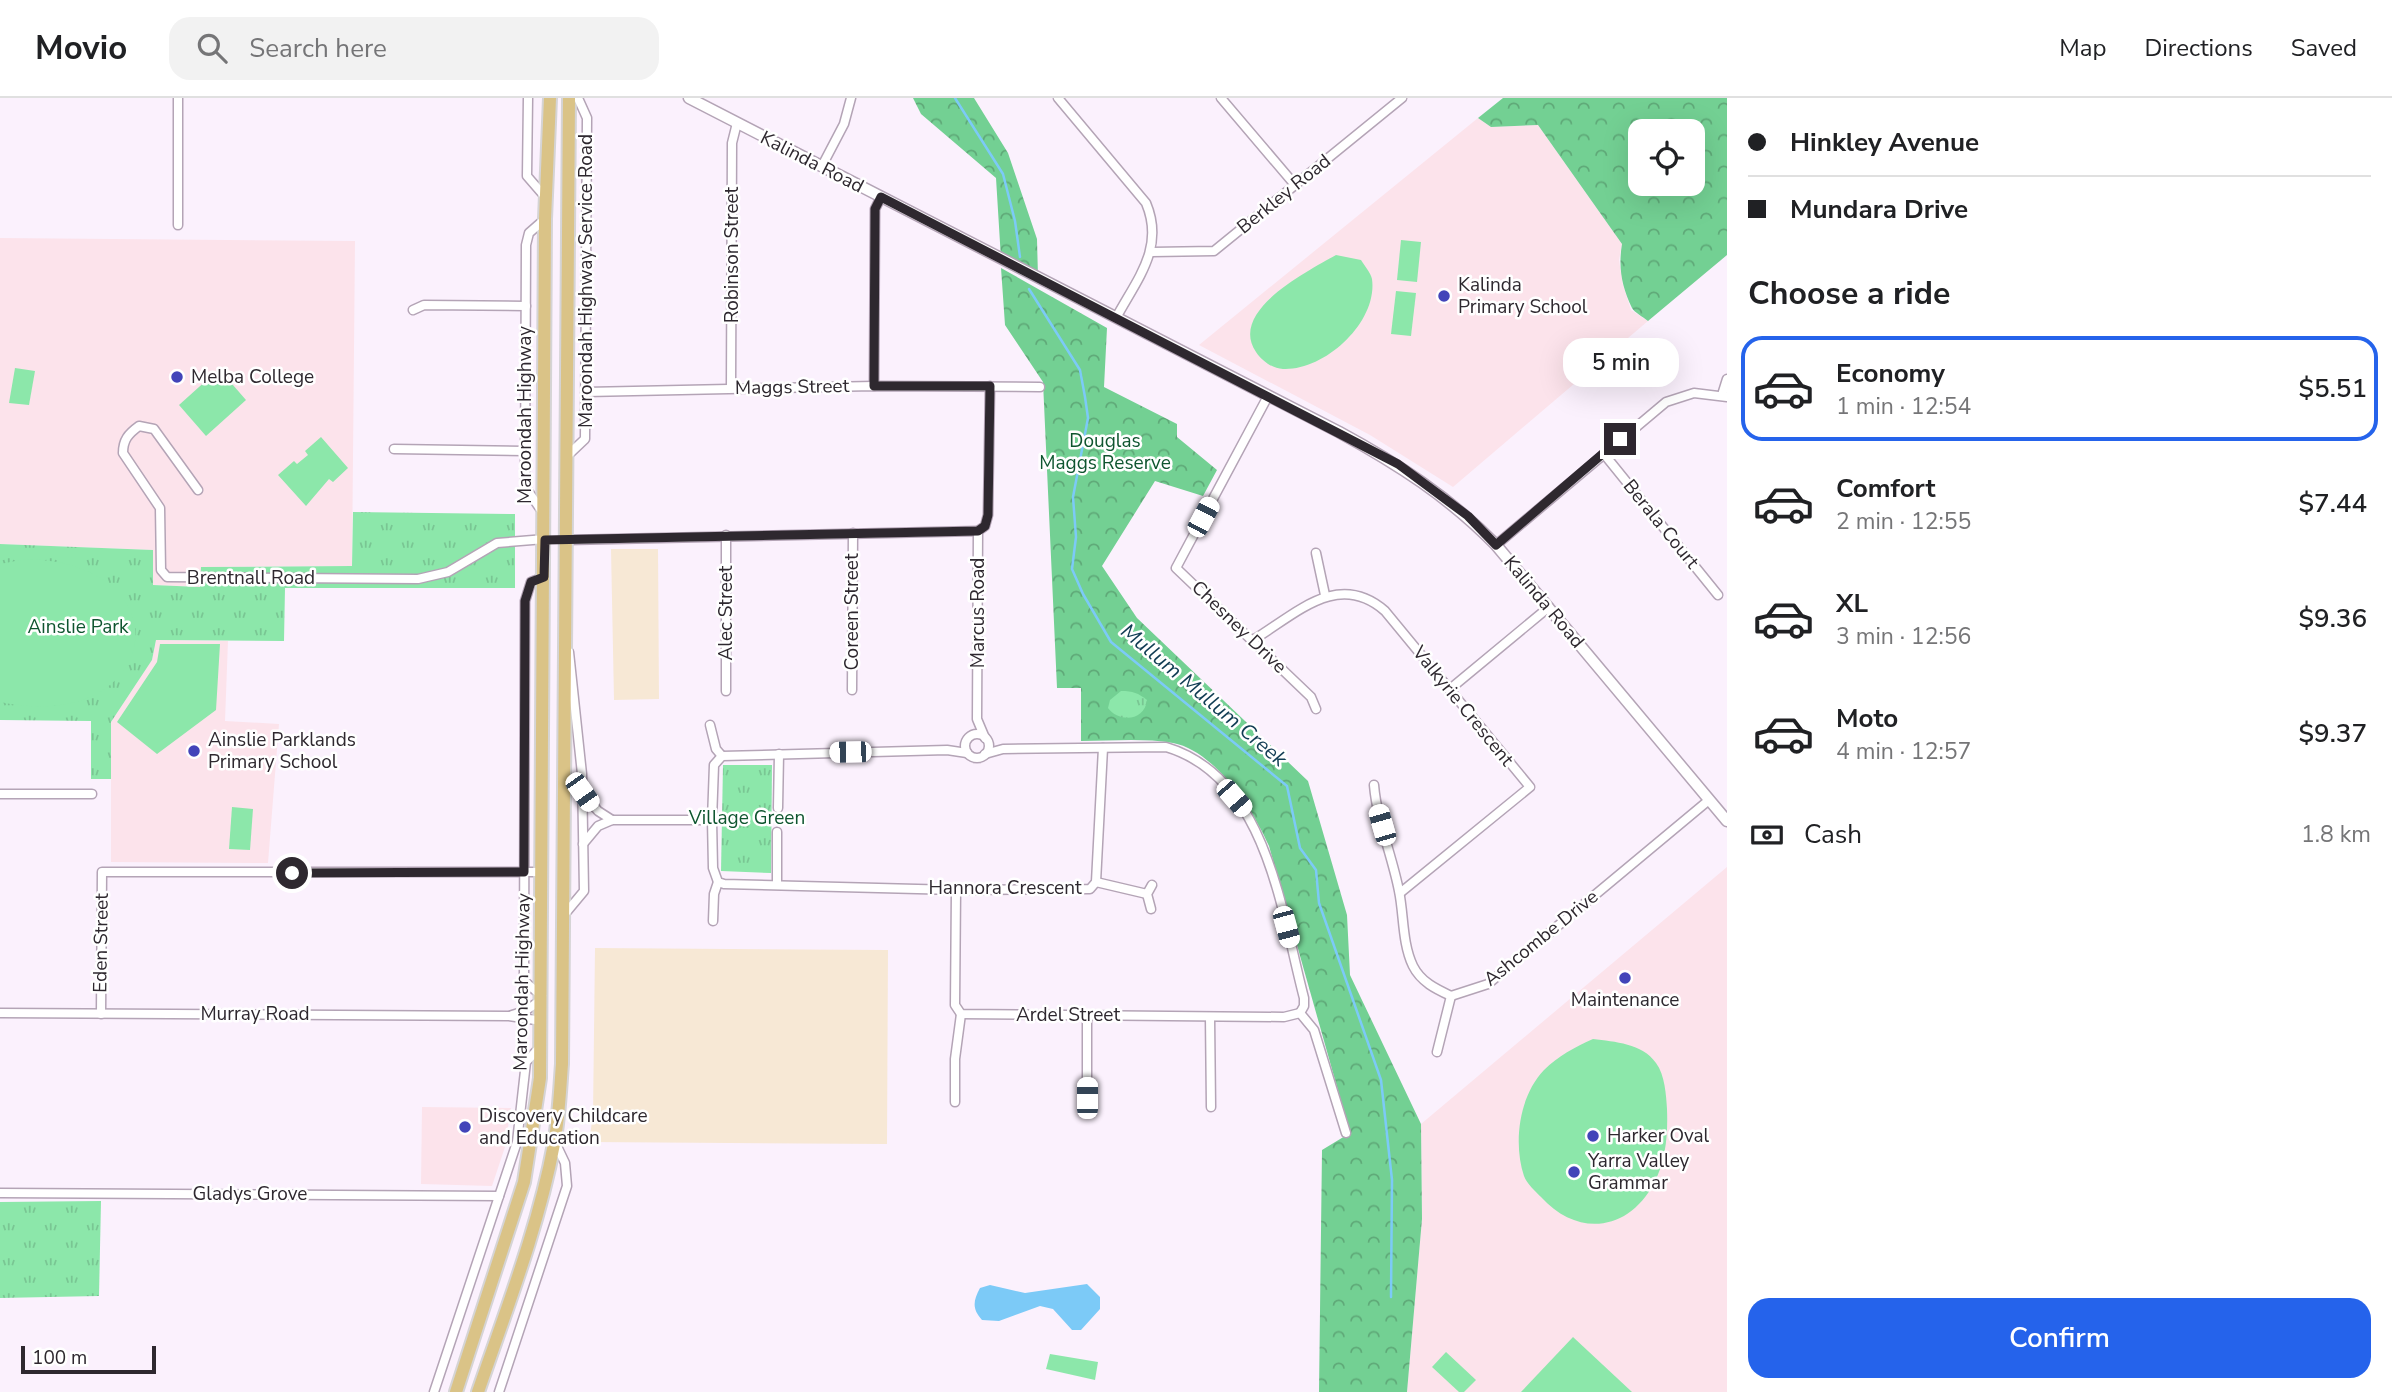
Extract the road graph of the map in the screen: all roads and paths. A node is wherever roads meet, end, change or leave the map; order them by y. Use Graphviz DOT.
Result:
graph roads {
  1 [pos="178,98"];
  2 [pos="528,98"];
  3 [pos="550,98"];
  4 [pos="569,98"];
  5 [pos="578,98"];
  6 [pos="689,98"];
  7 [pos="851,98"];
  8 [pos="1058,98"];
  9 [pos="1221,98"];
  10 [pos="1402,98"];
  11 [pos="737,123"];
  12 [pos="822,166"];
  13 [pos="1295,185"];
  14 [pos="881,197"];
  15 [pos="546,198"];
  16 [pos="545,219"];
  17 [pos="178,225"];
  18 [pos="1152,251"];
  19 [pos="526,306"];
  20 [pos="413,310"];
  21 [pos="1116,318"];
  22 [pos="1727,379"];
  23 [pos="874,386"];
  24 [pos="990,386"];
  25 [pos="1040,387"];
  26 [pos="731,388"];
  27 [pos="586,392"];
  28 [pos="1268,396"];
  29 [pos="1725,396"];
  30 [pos="394,449"];
  31 [pos="525,451"];
  32 [pos="1604,454"];
  33 [pos="566,457"];
  34 [pos="198,490"];
  35 [pos="545,516"];
  36 [pos="978,531"];
  37 [pos="853,533"];
  38 [pos="726,535"];
  39 [pos="545,540"];
  40 [pos="567,540"];
  41 [pos="1496,545"];
  42 [pos="1316,553"];
  43 [pos="544,577"];
  44 [pos="1718,594"];
  45 [pos="1325,595"];
  46 [pos="1549,607"];
  47 [pos="566,635"];
  48 [pos="1253,640"];
  49 [pos="1450,689"];
  50 [pos="852,690"];
  51 [pos="726,691"];
  52 [pos="1316,709"];
  53 [pos="978,719"];
  54 [pos="710,725"];
  55 [pos="968,738"];
  56 [pos="986,739"];
  57 [pos="1103,748"];
  58 [pos="1003,749"];
  59 [pos="947,750"];
  60 [pos="967,753"];
  61 [pos="779,754"];
  62 [pos="985,754"];
  63 [pos="722,755"];
  64 [pos="1374,785"];
  65 [pos="582,792"];
  66 [pos="0,794"];
  67 [pos="92,794"];
  68 [pos="1709,800"];
  69 [pos="778,808"];
  70 [pos="612,820"];
  71 [pos="712,820"];
  72 [pos="1727,821"];
  73 [pos="777,832"];
  74 [pos="583,844"];
  75 [pos="524,872"];
  76 [pos="543,872"];
  77 [pos="718,882"];
  78 [pos="1096,882"];
  79 [pos="777,884"];
  80 [pos="1152,885"];
  81 [pos="956,890"];
  82 [pos="1400,893"];
  83 [pos="1147,894"];
  84 [pos="1151,909"];
  85 [pos="564,915"];
  86 [pos="713,921"];
  87 [pos="1451,996"];
  88 [pos="542,998"];
  89 [pos="0,1013"];
  90 [pos="1300,1013"];
  91 [pos="100,1014"];
  92 [pos="961,1014"];
  93 [pos="1087,1014"];
  94 [pos="562,1015"];
  95 [pos="509,1016"];
  96 [pos="1210,1017"];
  97 [pos="542,1021"];
  98 [pos="542,1045"];
  99 [pos="1437,1052"];
  100 [pos="1087,1098"];
  101 [pos="955,1102"];
  102 [pos="1211,1107"];
  103 [pos="1346,1133"];
  104 [pos="555,1142"];
  105 [pos="0,1193"];
  106 [pos="499,1196"];
  107 [pos="465,1362"];
  108 [pos="486,1369"];
  109 [pos="434,1392"];
  110 [pos="456,1392"];
  111 [pos="478,1392"];
  112 [pos="499,1392"];
  1 -- 17 [label="street"];
  2 -- 15 [label="street"];
  3 -- 15 [label="highway, Maroondah Highway"];
  4 -- 33 [label="highway"];
  5 -- 27 [label="street, Maroondah Highway Service Road"];
  6 -- 11 [label="street, Kalinda Road"];
  7 -- 12 [label="street"];
  8 -- 18 [label="street"];
  9 -- 13 [label="street"];
  10 -- 13 [label="street, Berkley Road"];
  11 -- 12 [label="street, Kalinda Road"];
  11 -- 26 [label="street, Robinson Street"];
  12 -- 14 [label="street, Kalinda Road"];
  13 -- 18 [label="street, Berkley Road"];
  14 -- 21 [label="street, Kalinda Road"];
  14 -- 23 [label="street"];
  15 -- 16 [label="highway, Maroondah Highway"];
  16 -- 19 [label="street"];
  16 -- 35 [label="highway, Maroondah Highway"];
  18 -- 21 [label="street"];
  19 -- 20 [label="street"];
  19 -- 31 [label="street"];
  21 -- 28 [label="street, Kalinda Road"];
  22 -- 29 [label="street"];
  23 -- 24 [label="street, Maggs Street"];
  23 -- 26 [label="street, Maggs Street"];
  24 -- 25 [label="street, Maggs Street"];
  24 -- 36 [label="street, Marcus Road"];
  26 -- 27 [label="street, Maggs Street"];
  27 -- 33 [label="street, Maroondah Highway Service Road"];
  28 -- 41 [label="street, Kalinda Road"];
  28 -- 48 [label="street, Chesney Drive"];
  29 -- 32 [label="street"];
  30 -- 31 [label="street"];
  31 -- 35 [label="street"];
  32 -- 41 [label="street"];
  32 -- 44 [label="street, Berala Court"];
  33 -- 40 [label="highway"];
  34 -- 39 [label="street, Brentnall Road"];
  35 -- 39 [label="highway, Maroondah Highway"];
  36 -- 37 [label="street"];
  36 -- 53 [label="street, Marcus Road"];
  37 -- 38 [label="street"];
  37 -- 50 [label="street, Coreen Street"];
  38 -- 40 [label="street"];
  38 -- 51 [label="street, Alec Street"];
  39 -- 40 [label="highway"];
  39 -- 43 [label="highway, Maroondah Highway"];
  40 -- 47 [label="highway"];
  41 -- 46 [label="street, Kalinda Road"];
  42 -- 45 [label="street"];
  43 -- 75 [label="street"];
  43 -- 76 [label="highway, Maroondah Highway"];
  45 -- 48 [label="street"];
  45 -- 49 [label="street, Valkyrie Crescent"];
  46 -- 49 [label="street"];
  46 -- 68 [label="street, Kalinda Road"];
  47 -- 65 [label="street"];
  47 -- 85 [label="highway"];
  48 -- 52 [label="street, Chesney Drive"];
  49 -- 82 [label="street, Valkyrie Crescent"];
  53 -- 55 [label="street, Marcus Road"];
  53 -- 56 [label="street, Marcus Road"];
  54 -- 63 [label="street"];
  55 -- 56 [label="street"];
  55 -- 59 [label="street"];
  55 -- 60 [label="street"];
  56 -- 58 [label="street"];
  56 -- 62 [label="street"];
  57 -- 58 [label="street"];
  57 -- 78 [label="street, Hannora Crescent"];
  57 -- 90 [label="street"];
  58 -- 62 [label="street"];
  59 -- 60 [label="street"];
  59 -- 61 [label="street"];
  60 -- 62 [label="street"];
  61 -- 63 [label="street"];
  61 -- 69 [label="street"];
  63 -- 71 [label="street"];
  64 -- 82 [label="street"];
  65 -- 70 [label="street"];
  65 -- 74 [label="street"];
  66 -- 67 [label="street"];
  68 -- 72 [label="street, Kalinda Road"];
  68 -- 87 [label="street, Ashcombe Drive"];
  70 -- 71 [label="street"];
  70 -- 74 [label="street"];
  71 -- 77 [label="street"];
  73 -- 79 [label="street"];
  74 -- 85 [label="street"];
  75 -- 76 [label="street"];
  75 -- 88 [label="street"];
  75 -- 91 [label="street, Eden Street"];
  76 -- 88 [label="highway, Maroondah Highway"];
  77 -- 79 [label="street, Hannora Crescent"];
  77 -- 86 [label="street"];
  78 -- 81 [label="street, Hannora Crescent"];
  78 -- 83 [label="street"];
  79 -- 81 [label="street, Hannora Crescent"];
  80 -- 83 [label="street"];
  81 -- 92 [label="street"];
  82 -- 87 [label="street"];
  83 -- 84 [label="street"];
  85 -- 94 [label="highway"];
  87 -- 99 [label="street"];
  88 -- 95 [label="street, Murray Road"];
  88 -- 97 [label="highway, Maroondah Highway"];
  89 -- 91 [label="street, Murray Road"];
  90 -- 96 [label="street, Ardel Street"];
  90 -- 103 [label="street"];
  91 -- 95 [label="street, Murray Road"];
  92 -- 93 [label="street, Ardel Street"];
  92 -- 101 [label="street"];
  93 -- 96 [label="street, Ardel Street"];
  93 -- 100 [label="street"];
  94 -- 97 [label="highway"];
  94 -- 104 [label="highway"];
  95 -- 97 [label="street, Murray Road"];
  96 -- 102 [label="street"];
  97 -- 98 [label="highway, Maroondah Highway"];
  98 -- 106 [label="street"];
  98 -- 107 [label="highway, Maroondah Highway"];
  104 -- 108 [label="highway"];
  104 -- 112 [label="street"];
  105 -- 106 [label="street, Gladys Grove"];
  106 -- 109 [label="street"];
  107 -- 108 [label="highway"];
  107 -- 110 [label="highway, Maroondah Highway"];
  108 -- 111 [label="highway"];
}
